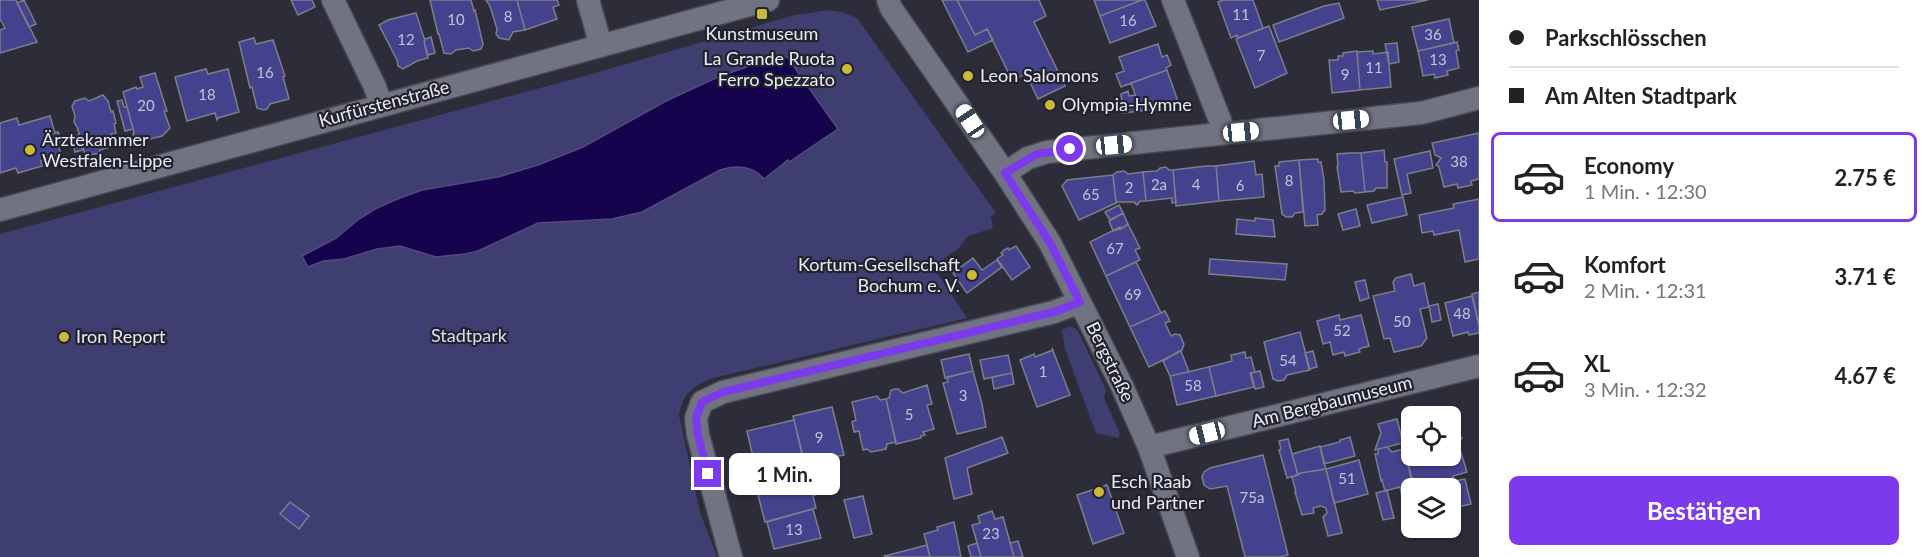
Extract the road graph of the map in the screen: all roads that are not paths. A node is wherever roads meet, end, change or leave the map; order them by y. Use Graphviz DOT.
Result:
graph roads {
  1 [pos="333,0"];
  2 [pos="588,0"];
  3 [pos="768,0"];
  4 [pos="888,0"];
  5 [pos="1173,0"];
  6 [pos="601,46"];
  7 [pos="1479,98"];
  8 [pos="381,105"];
  9 [pos="1225,133"];
  10 [pos="1005,173"];
  11 [pos="0,210"];
  12 [pos="1080,302"];
  13 [pos="1479,366"];
  14 [pos="1149,447"];
  15 [pos="1182,556"];
  16 [pos="731,557"];
  1 -- 8 [label="street"];
  2 -- 6 [label="street"];
  3 -- 6 [label="street, Kurfürstenstraße"];
  4 -- 10 [label="street, Bergstraße"];
  5 -- 9 [label="street"];
  6 -- 8 [label="street, Kurfürstenstraße"];
  7 -- 9 [label="street"];
  8 -- 11 [label="street, Kurfürstenstraße"];
  9 -- 10 [label="street"];
  10 -- 12 [label="street, Bergstraße"];
  12 -- 14 [label="street, Bergstraße"];
  12 -- 16 [label="street"];
  13 -- 14 [label="street, Am Bergbaumuseum"];
  14 -- 15 [label="street, Bergstraße"];
}
